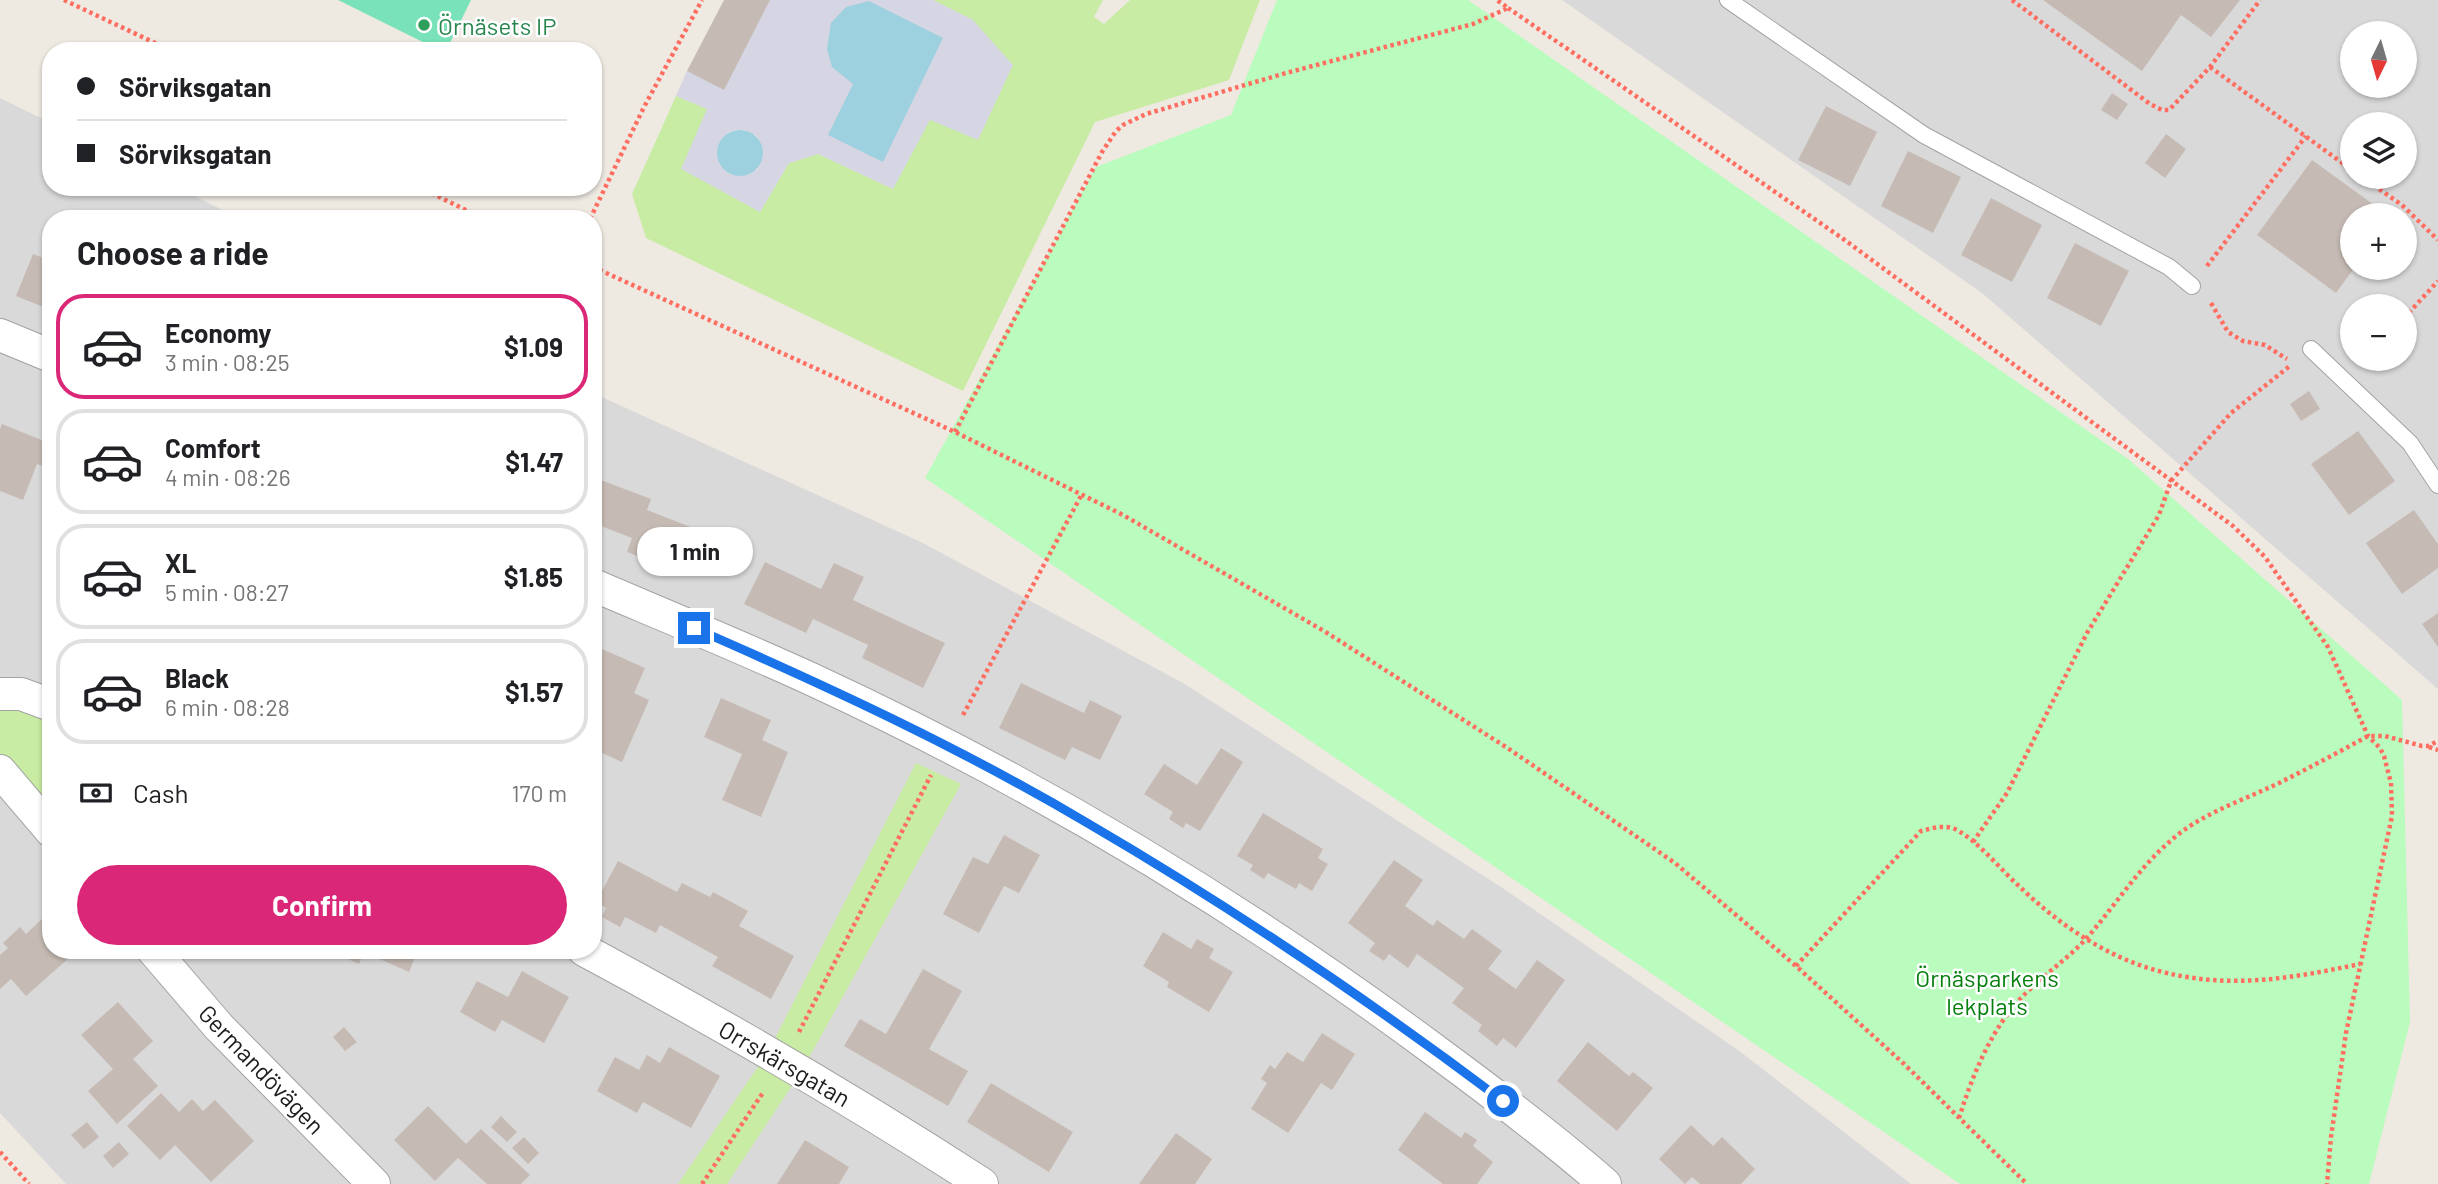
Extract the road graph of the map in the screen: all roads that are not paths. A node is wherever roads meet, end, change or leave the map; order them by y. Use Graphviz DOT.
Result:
graph roads {
  1 [pos="1728,0"];
  2 [pos="2192,286"];
  3 [pos="0,335"];
  4 [pos="2311,349"];
  5 [pos="42,352"];
  6 [pos="2438,485"];
  7 [pos="602,589"];
  8 [pos="0,694"];
  9 [pos="42,702"];
  10 [pos="0,771"];
  11 [pos="42,820"];
  12 [pos="161,959"];
  13 [pos="601,959"];
  14 [pos="374,1184"];
  15 [pos="982,1184"];
  16 [pos="1605,1184"];
  1 -- 2 [label="lane"];
  3 -- 5 [label="street"];
  4 -- 6 [label="lane"];
  7 -- 16 [label="street"];
  8 -- 9 [label="street"];
  10 -- 11 [label="street"];
  12 -- 14 [label="street, Germandövägen"];
  13 -- 15 [label="street, Orrskärsgatan"];
}
